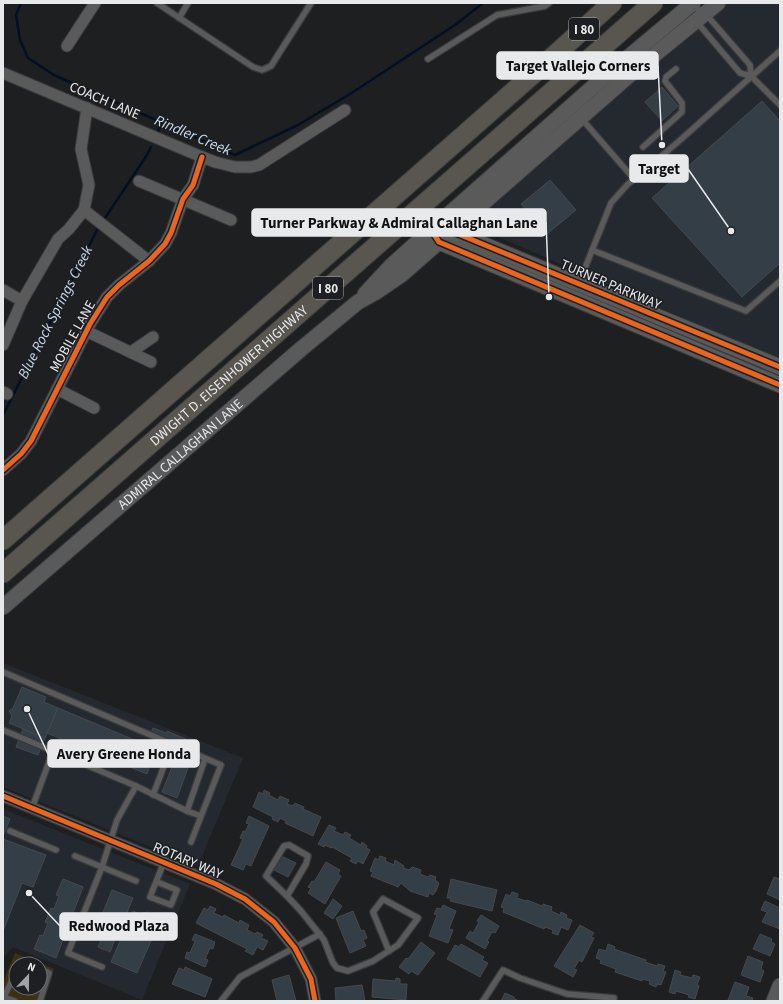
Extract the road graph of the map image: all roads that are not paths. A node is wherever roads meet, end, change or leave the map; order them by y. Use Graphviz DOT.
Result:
graph roads {
  1 [pos="95,3"];
  2 [pos="157,3"];
  3 [pos="188,3"];
  4 [pos="311,3"];
  5 [pos="549,3"];
  6 [pos="612,3"];
  7 [pos="652,3"];
  8 [pos="718,3"];
  9 [pos="692,4"];
  10 [pos="700,17"];
  11 [pos="179,18"];
  12 [pos="68,46"];
  13 [pos="780,51"];
  14 [pos="428,59"];
  15 [pos="676,69"];
  16 [pos="3,73"];
  17 [pos="751,76"];
  18 [pos="780,105"];
  19 [pos="87,108"];
  20 [pos="344,110"];
  21 [pos="581,118"];
  22 [pos="643,147"];
  23 [pos="202,157"];
  24 [pos="634,179"];
  25 [pos="139,181"];
  26 [pos="183,198"];
  27 [pos="84,210"];
  28 [pos="231,220"];
  29 [pos="451,231"];
  30 [pos="435,236"];
  31 [pos="592,250"];
  32 [pos="148,261"];
  33 [pos="780,282"];
  34 [pos="579,283"];
  35 [pos="3,290"];
  36 [pos="22,301"];
  37 [pos="86,331"];
  38 [pos="153,337"];
  39 [pos="3,345"];
  40 [pos="131,352"];
  41 [pos="151,362"];
  42 [pos="780,367"];
  43 [pos="780,385"];
  44 [pos="57,389"];
  45 [pos="94,408"];
  46 [pos="3,470"];
  47 [pos="3,540"];
  48 [pos="3,573"];
  49 [pos="3,607"];
  50 [pos="3,672"];
  51 [pos="3,730"];
  52 [pos="172,745"];
  53 [pos="53,751"];
  54 [pos="205,759"];
  55 [pos="136,786"];
  56 [pos="153,795"];
  57 [pos="3,796"];
  58 [pos="32,808"];
  59 [pos="187,811"];
  60 [pos="201,816"];
  61 [pos="10,831"];
  62 [pos="110,840"];
  63 [pos="191,842"];
  64 [pos="56,850"];
  65 [pos="75,856"];
  66 [pos="164,862"];
  67 [pos="102,868"];
  68 [pos="136,881"];
  69 [pos="157,882"];
  70 [pos="286,896"];
  71 [pos="320,934"];
  72 [pos="295,948"];
  73 [pos="389,951"];
  74 [pos="102,967"];
  75 [pos="780,986"];
  76 [pos="8,987"];
  77 [pos="3,997"];
  78 [pos="15,1001"];
  79 [pos="220,1001"];
  80 [pos="315,1001"];
  81 [pos="483,1001"];
  82 [pos="613,1001"];
  83 [pos="774,1001"];
  1 -- 12 [label="street"];
  2 -- 11 [label="lane"];
  3 -- 11 [label="lane"];
  4 -- 11 [label="lane"];
  5 -- 14 [label="lane"];
  6 -- 47 [label="highway, DWIGHT D. EISENHOWER HIGHWAY / I 80"];
  7 -- 48 [label="highway, DWIGHT D. EISENHOWER HIGHWAY / I 80"];
  8 -- 10 [label="main road"];
  9 -- 10 [label="lane"];
  9 -- 10 [label="lane"];
  9 -- 30 [label="main road, ADMIRAL CALLAGHAN LANE"];
  10 -- 17 [label="lane"];
  10 -- 17 [label="lane"];
  10 -- 21 [label="main road"];
  13 -- 17 [label="lane"];
  15 -- 22 [label="lane"];
  16 -- 19 [label="street, COACH LANE"];
  17 -- 18 [label="lane"];
  17 -- 24 [label="lane"];
  19 -- 23 [label="street, COACH LANE"];
  19 -- 27 [label="street"];
  20 -- 23 [label="street, COACH LANE"];
  21 -- 24 [label="lane"];
  21 -- 29 [label="main road"];
  23 -- 26 [label="street, MOBILE LANE"];
  24 -- 31 [label="lane"];
  25 -- 26 [label="street"];
  26 -- 28 [label="street"];
  26 -- 32 [label="street, MOBILE LANE"];
  27 -- 32 [label="street"];
  27 -- 36 [label="street"];
  29 -- 30 [label="main road, TURNER PARKWAY"];
  29 -- 34 [label="main road, TURNER PARKWAY"];
  30 -- 43 [label="main road, TURNER PARKWAY"];
  30 -- 49 [label="main road, ADMIRAL CALLAGHAN LANE"];
  31 -- 33 [label="lane"];
  31 -- 34 [label="lane"];
  32 -- 37 [label="street, MOBILE LANE"];
  34 -- 42 [label="main road, TURNER PARKWAY"];
  35 -- 36 [label="street"];
  36 -- 39 [label="street"];
  37 -- 40 [label="street"];
  37 -- 44 [label="street, MOBILE LANE"];
  38 -- 40 [label="street"];
  40 -- 41 [label="street"];
  44 -- 45 [label="street"];
  44 -- 46 [label="street, MOBILE LANE"];
  50 -- 52 [label="lane"];
  51 -- 53 [label="lane"];
  52 -- 54 [label="lane"];
  52 -- 56 [label="lane"];
  53 -- 55 [label="lane"];
  53 -- 58 [label="lane"];
  54 -- 59 [label="lane"];
  54 -- 60 [label="lane"];
  55 -- 56 [label="lane"];
  55 -- 62 [label="lane"];
  56 -- 59 [label="lane"];
  57 -- 58 [label="street, ROTARY WAY"];
  58 -- 62 [label="street, ROTARY WAY"];
  59 -- 60 [label="lane"];
  60 -- 63 [label="lane"];
  61 -- 64 [label="lane"];
  62 -- 66 [label="street, ROTARY WAY"];
  62 -- 67 [label="lane"];
  65 -- 67 [label="lane"];
  66 -- 69 [label="lane"];
  66 -- 72 [label="street, ROTARY WAY"];
  67 -- 68 [label="lane"];
  67 -- 74 [label="lane"];
  69 -- 69 [label="lane"];
  70 -- 70 [label="lane"];
  70 -- 71 [label="lane"];
  71 -- 72 [label="lane"];
  71 -- 73 [label="lane"];
  72 -- 79 [label="lane"];
  72 -- 80 [label="street, ROTARY WAY"];
  73 -- 73 [label="lane"];
  75 -- 83 [label="main road"];
  76 -- 77 [label="lane"];
  77 -- 78 [label="lane"];
  81 -- 82 [label="lane"];
}
